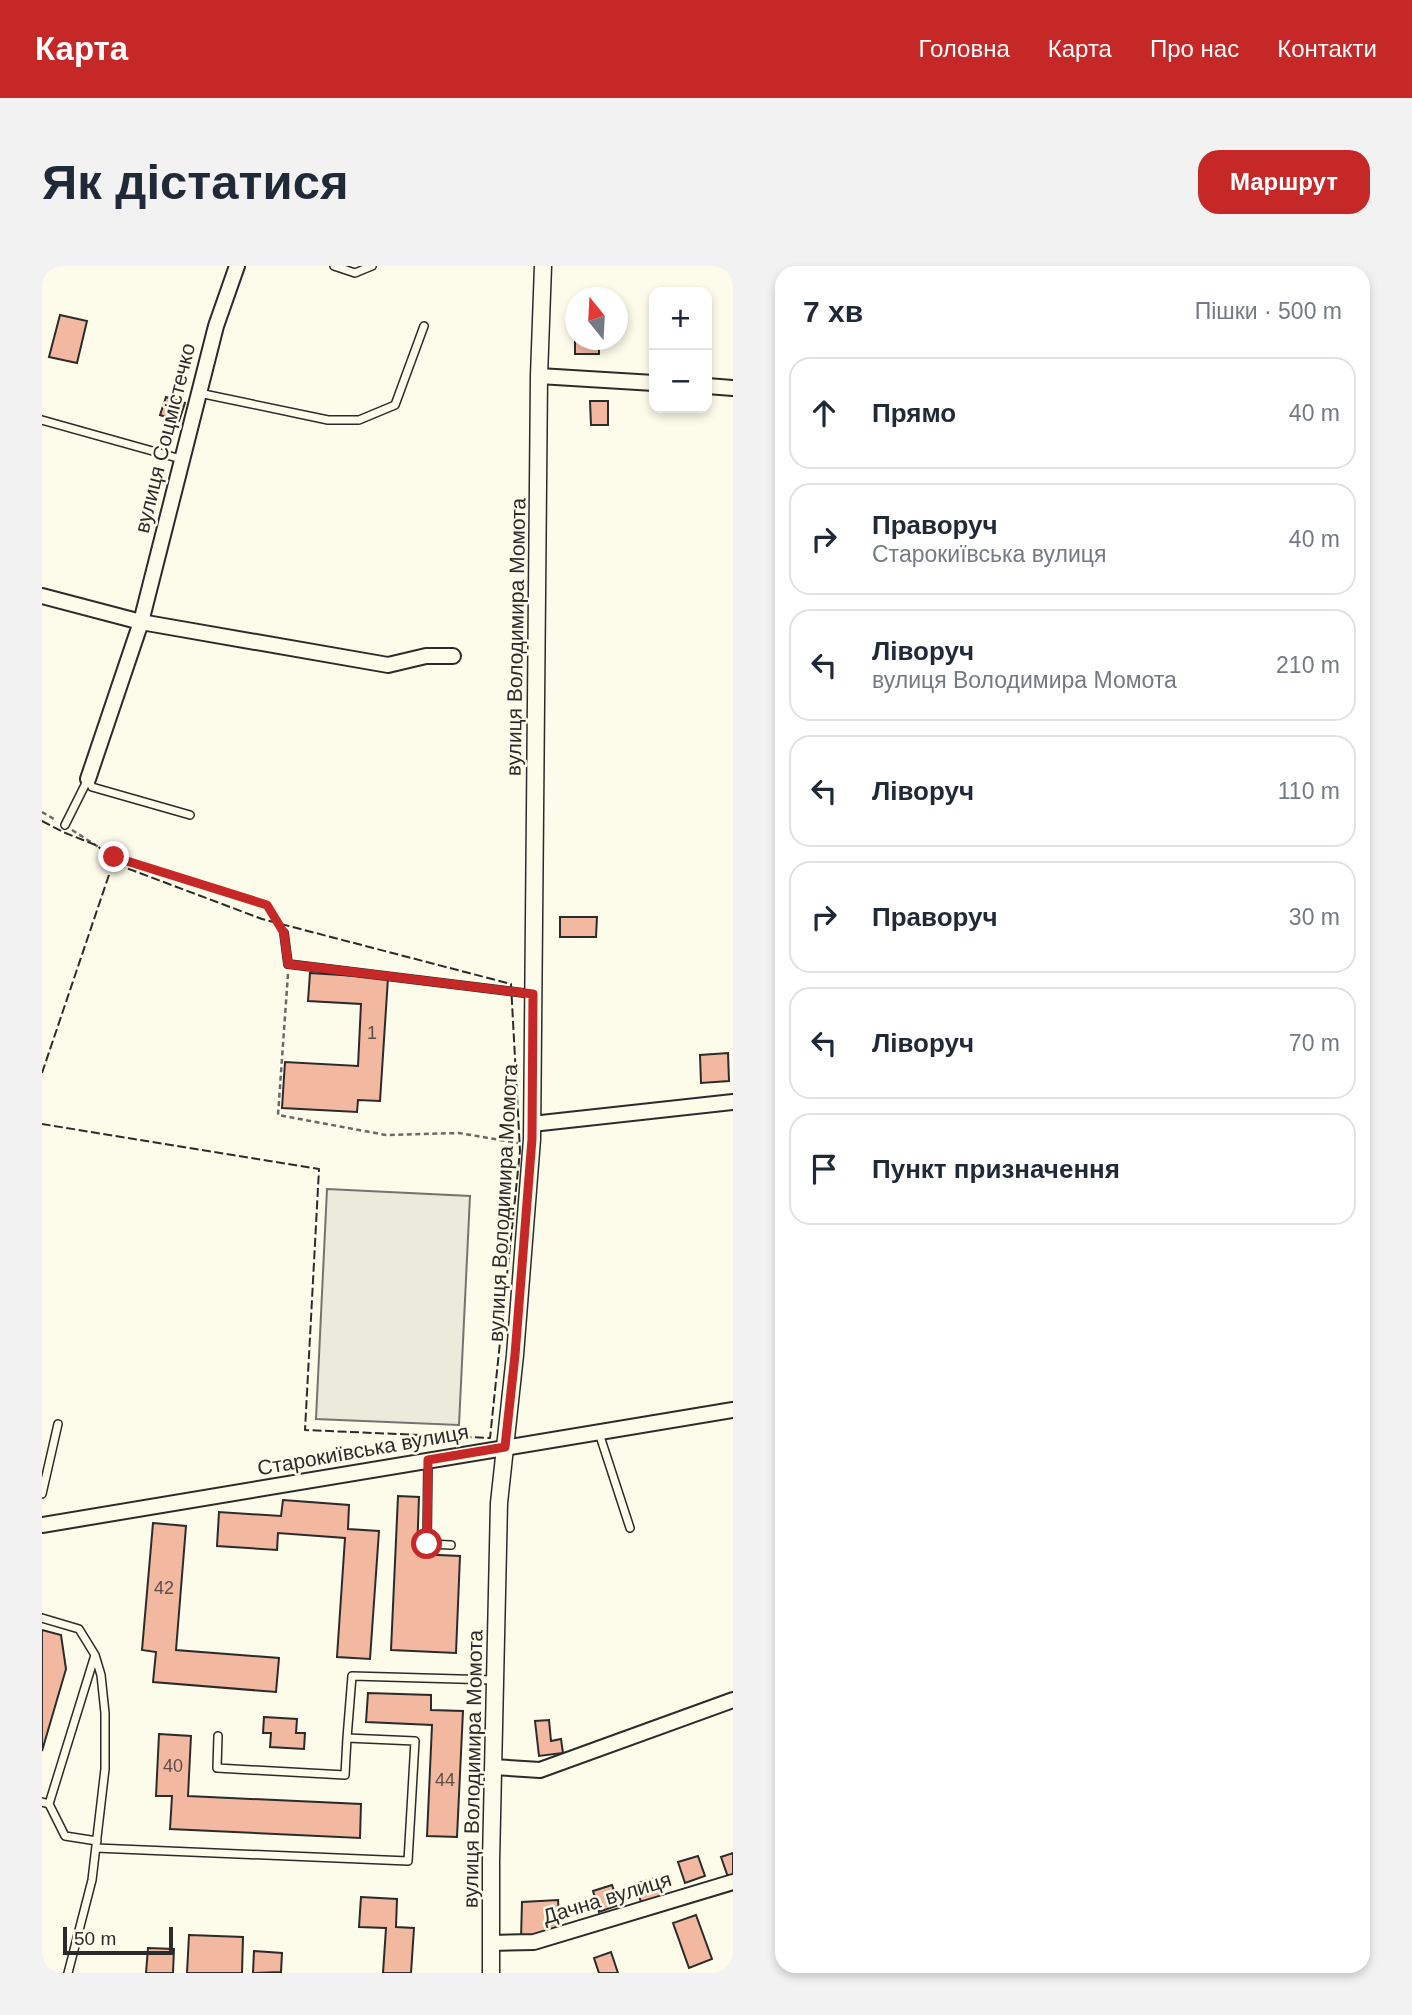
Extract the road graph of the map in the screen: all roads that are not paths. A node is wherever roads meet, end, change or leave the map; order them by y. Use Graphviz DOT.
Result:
graph roads {
  1 [pos="237,266"];
  2 [pos="334,266"];
  3 [pos="372,266"];
  4 [pos="543,266"];
  5 [pos="424,326"];
  6 [pos="539,376"];
  7 [pos="649,383"];
  8 [pos="712,386"];
  9 [pos="733,388"];
  10 [pos="198,393"];
  11 [pos="42,420"];
  12 [pos="181,459"];
  13 [pos="42,596"];
  14 [pos="141,622"];
  15 [pos="453,656"];
  16 [pos="88,779"];
  17 [pos="190,815"];
  18 [pos="65,825"];
  19 [pos="284,933"];
  20 [pos="533,994"];
  21 [pos="733,1102"];
  22 [pos="532,1124"];
  23 [pos="733,1410"];
  24 [pos="58,1424"];
  25 [pos="599,1432"];
  26 [pos="505,1447"];
  27 [pos="428,1460"];
  28 [pos="42,1494"];
  29 [pos="42,1525"];
  30 [pos="630,1528"];
  31 [pos="451,1545"];
  32 [pos="42,1618"];
  33 [pos="95,1655"];
  34 [pos="495,1680"];
  35 [pos="733,1700"];
  36 [pos="218,1737"];
  37 [pos="347,1738"];
  38 [pos="493,1767"];
  39 [pos="46,1803"];
  40 [pos="96,1844"];
  41 [pos="733,1882"];
  42 [pos="491,1943"];
  43 [pos="68,1973"];
  44 [pos="491,1973"];
  1 -- 10 [label="street, вулиця Соцмістечко"];
  2 -- 3 [label="lane"];
  4 -- 6 [label="street, вулиця Володимира Момота"];
  5 -- 10 [label="lane"];
  6 -- 7 [label="street"];
  6 -- 20 [label="street, вулиця Володимира Момота"];
  8 -- 9 [label="street"];
  10 -- 12 [label="street, вулиця Соцмістечко"];
  11 -- 12 [label="lane"];
  12 -- 14 [label="street, вулиця Соцмістечко"];
  13 -- 14 [label="street"];
  14 -- 15 [label="street"];
  14 -- 16 [label="street, вулиця Соцмістечко"];
  16 -- 17 [label="lane"];
  16 -- 18 [label="lane"];
  19 -- 20 [label="lane"];
  20 -- 22 [label="street, вулиця Володимира Момота"];
  21 -- 22 [label="street"];
  22 -- 26 [label="street, вулиця Володимира Момота"];
  23 -- 25 [label="street, Старокиївська вулиця"];
  24 -- 28 [label="lane"];
  25 -- 26 [label="street, Старокиївська вулиця"];
  25 -- 30 [label="lane"];
  26 -- 27 [label="street, Старокиївська вулиця"];
  26 -- 34 [label="street, вулиця Володимира Момота"];
  27 -- 29 [label="street, Старокиївська вулиця"];
  27 -- 31 [label="lane"];
  32 -- 33 [label="lane"];
  33 -- 39 [label="lane"];
  33 -- 40 [label="lane"];
  34 -- 37 [label="lane"];
  34 -- 38 [label="street, вулиця Володимира Момота"];
  35 -- 38 [label="street"];
  36 -- 37 [label="lane"];
  37 -- 40 [label="lane"];
  38 -- 42 [label="street, вулиця Володимира Момота"];
  39 -- 40 [label="lane"];
  40 -- 43 [label="lane"];
  41 -- 42 [label="street, Дачна вулиця"];
  42 -- 44 [label="street, вулиця Володимира Момота"];
}
